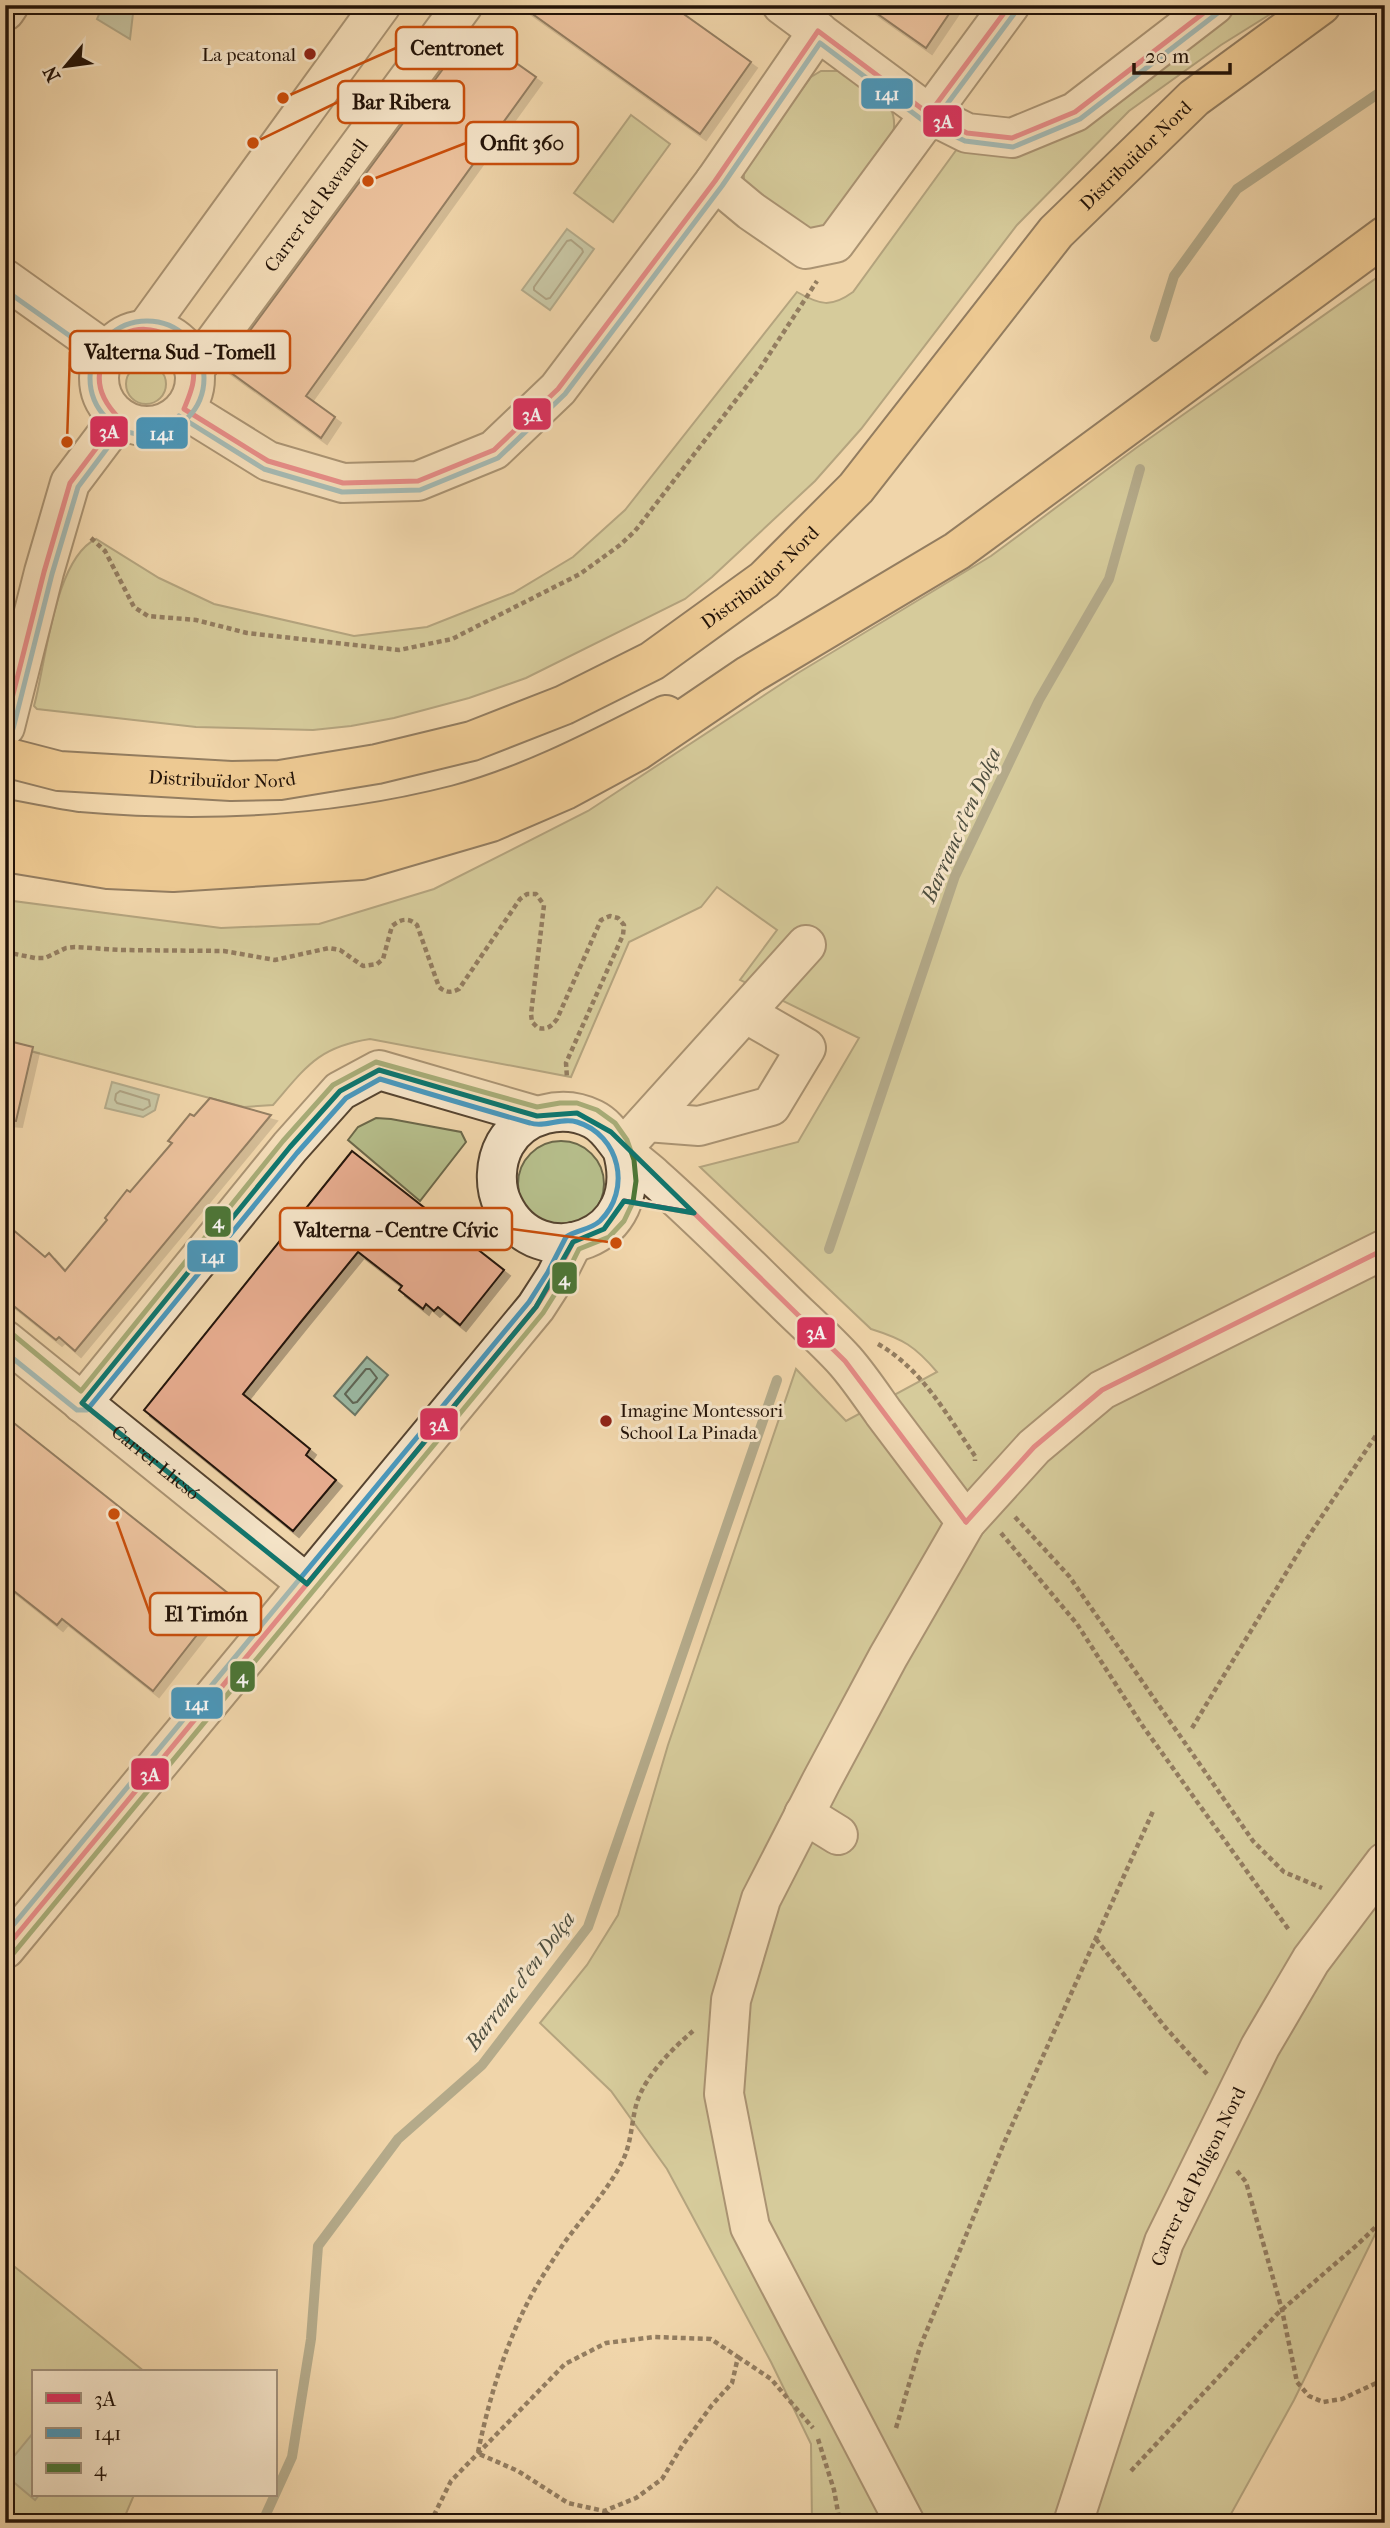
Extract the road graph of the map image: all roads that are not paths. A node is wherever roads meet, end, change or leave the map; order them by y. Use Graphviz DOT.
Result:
graph roads {
  1 [pos="9,5"];
  2 [pos="381,5"];
  3 [pos="463,5"];
  4 [pos="782,5"];
  5 [pos="1010,5"];
  6 [pos="1214,5"];
  7 [pos="1321,5"];
  8 [pos="5,11"];
  9 [pos="817,31"];
  10 [pos="929,114"];
  11 [pos="715,181"];
  12 [pos="1385,236"];
  13 [pos="5,279"];
  14 [pos="146,329"];
  15 [pos="106,351"];
  16 [pos="194,370"];
  17 [pos="184,410"];
  18 [pos="119,418"];
  19 [pos="749,675"];
  20 [pos="5,727"];
  21 [pos="5,757"];
  22 [pos="5,819"];
  23 [pos="5,852"];
  24 [pos="806,945"];
  25 [pos="745,1013"];
  26 [pos="537,1116"];
  27 [pos="634,1136"];
  28 [pos="624,1201"];
  29 [pos="694,1213"];
  30 [pos="573,1242"];
  31 [pos="1385,1249"];
  32 [pos="5,1340"];
  33 [pos="82,1403"];
  34 [pos="980,1508"];
  35 [pos="307,1584"];
  36 [pos="804,1814"];
  37 [pos="838,1835"];
  38 [pos="1385,1862"];
  39 [pos="5,1949"];
  40 [pos="905,2523"];
  41 [pos="1073,2523"];
  1 -- 8 [label="street"];
  2 -- 14 [label="street"];
  3 -- 16 [label="street, Carrer del Ravanell"];
  4 -- 9 [label="street"];
  5 -- 10 [label="street"];
  6 -- 10 [label="street"];
  7 -- 21 [label="main road, Distribuïdor Nord"];
  9 -- 10 [label="street"];
  9 -- 11 [label="street"];
  10 -- 11 [label="street"];
  11 -- 17 [label="street"];
  12 -- 19 [label="main road"];
  13 -- 15 [label="street"];
  14 -- 15 [label="street"];
  14 -- 16 [label="street"];
  15 -- 18 [label="street"];
  16 -- 17 [label="street"];
  17 -- 18 [label="street"];
  18 -- 20 [label="street"];
  19 -- 22 [label="main road"];
  19 -- 23 [label="main road"];
  24 -- 25 [label="street"];
  25 -- 27 [label="street"];
  25 -- 27 [label="street"];
  26 -- 27 [label="street"];
  26 -- 30 [label="street"];
  26 -- 33 [label="street"];
  27 -- 28 [label="street"];
  27 -- 29 [label="street"];
  28 -- 29 [label="street"];
  28 -- 30 [label="street"];
  29 -- 34 [label="street"];
  30 -- 35 [label="street"];
  31 -- 34 [label="street"];
  32 -- 33 [label="street, Carrer Llicsó"];
  33 -- 35 [label="street, Carrer Llicsó"];
  34 -- 36 [label="street"];
  35 -- 39 [label="street"];
  36 -- 37 [label="street"];
  36 -- 40 [label="street"];
  38 -- 41 [label="street, Carrer del Polígon Nord"];
}
